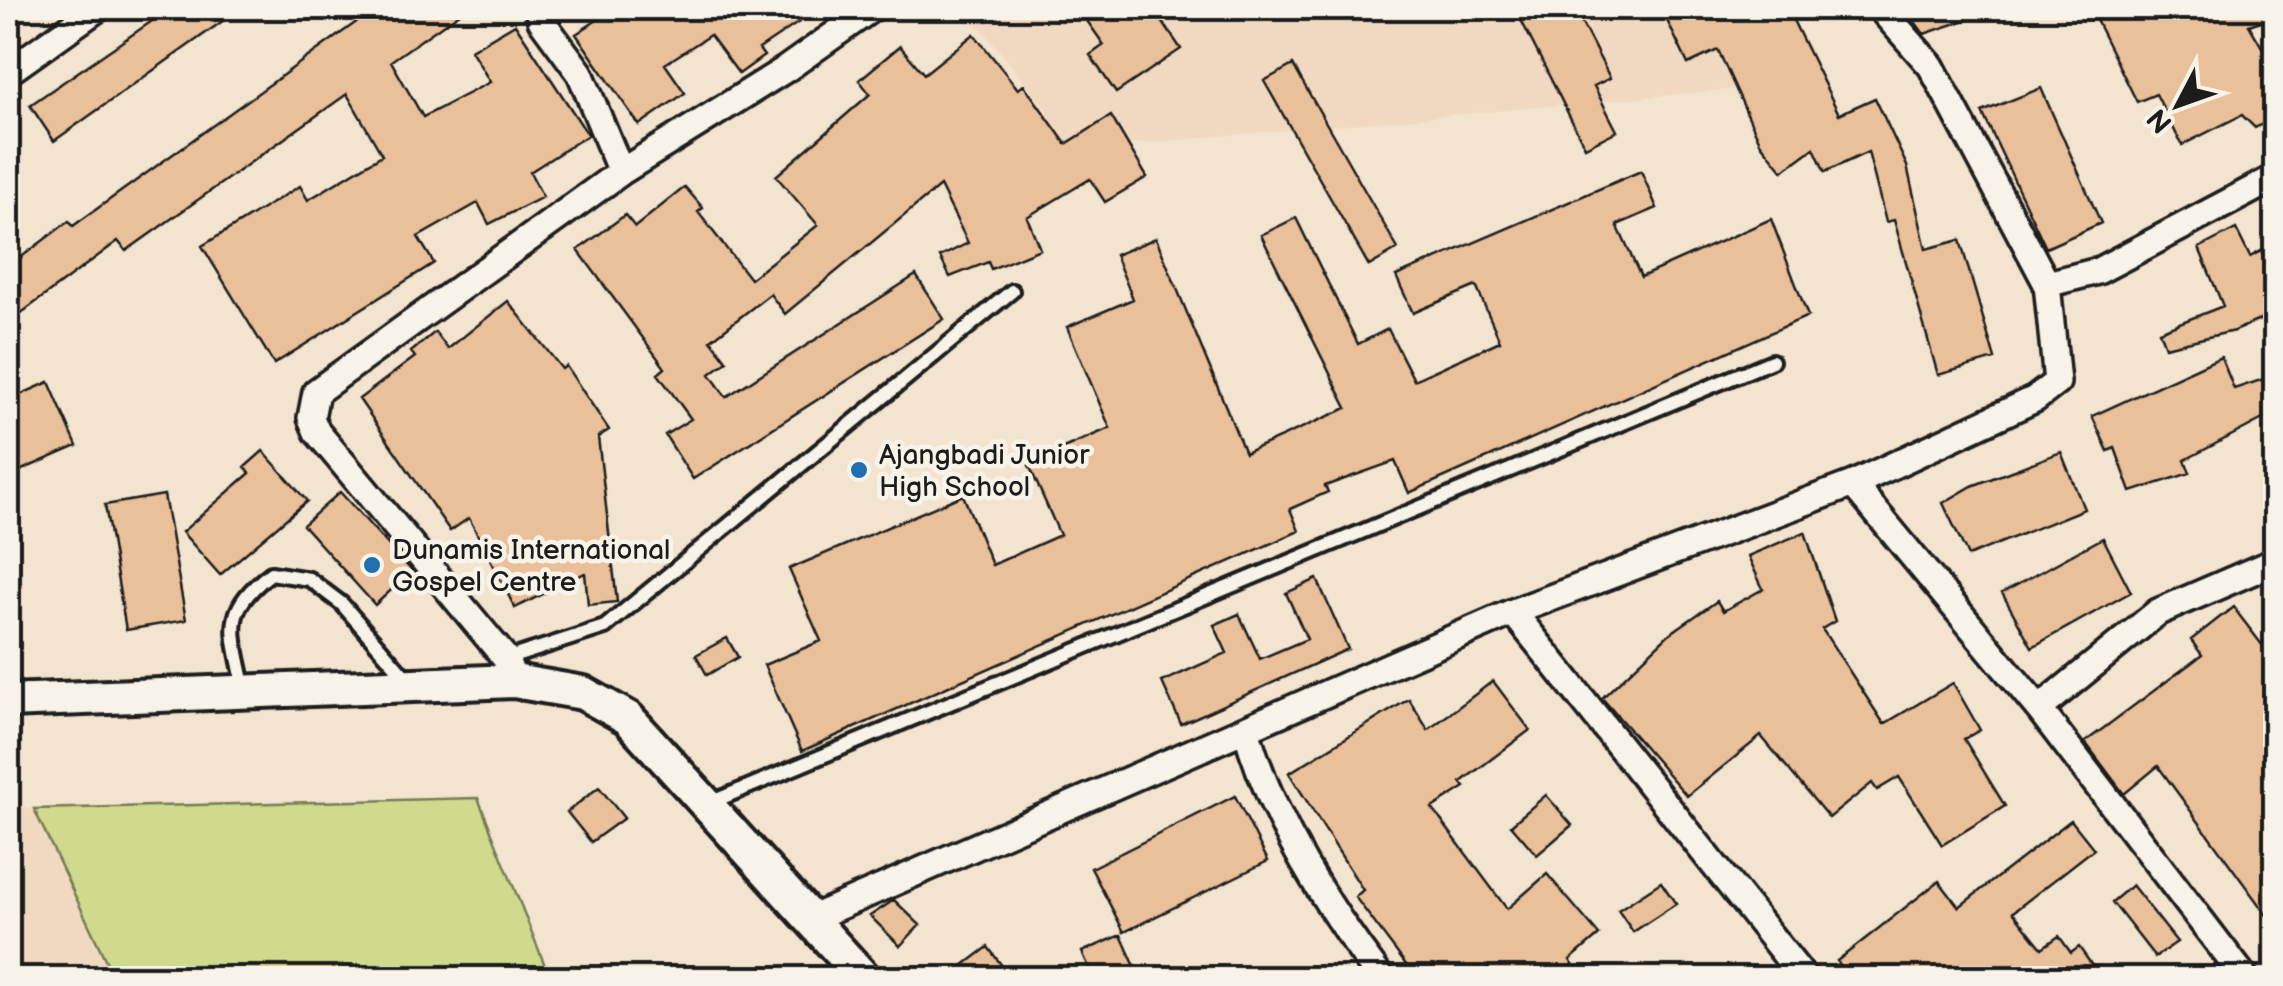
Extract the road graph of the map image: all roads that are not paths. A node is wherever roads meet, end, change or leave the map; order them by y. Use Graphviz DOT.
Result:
graph roads {
  1 [pos="98,8"];
  2 [pos="538,8"];
  3 [pos="872,8"];
  4 [pos="1880,8"];
  5 [pos="8,72"];
  6 [pos="622,172"];
  7 [pos="2276,178"];
  8 [pos="2047,284"];
  9 [pos="1012,291"];
  10 [pos="1772,361"];
  11 [pos="1852,484"];
  12 [pos="2276,561"];
  13 [pos="1514,612"];
  14 [pos="510,670"];
  15 [pos="413,686"];
  16 [pos="245,692"];
  17 [pos="8,701"];
  18 [pos="2038,709"];
  19 [pos="1246,729"];
  20 [pos="705,805"];
  21 [pos="810,919"];
  22 [pos="864,978"];
  23 [pos="1381,978"];
  24 [pos="1804,978"];
  25 [pos="2245,978"];
  1 -- 5 [label="street"];
  2 -- 6 [label="street"];
  3 -- 6 [label="street"];
  4 -- 8 [label="street"];
  6 -- 14 [label="street"];
  7 -- 8 [label="street"];
  8 -- 11 [label="street"];
  9 -- 14 [label="lane"];
  10 -- 20 [label="lane"];
  11 -- 13 [label="street"];
  11 -- 18 [label="street"];
  12 -- 18 [label="street"];
  13 -- 19 [label="street"];
  13 -- 24 [label="street"];
  14 -- 15 [label="street"];
  14 -- 20 [label="street"];
  15 -- 16 [label="street"];
  15 -- 16 [label="lane"];
  16 -- 17 [label="street"];
  18 -- 25 [label="street"];
  19 -- 21 [label="street"];
  19 -- 23 [label="street"];
  20 -- 21 [label="street"];
  21 -- 22 [label="street"];
}
